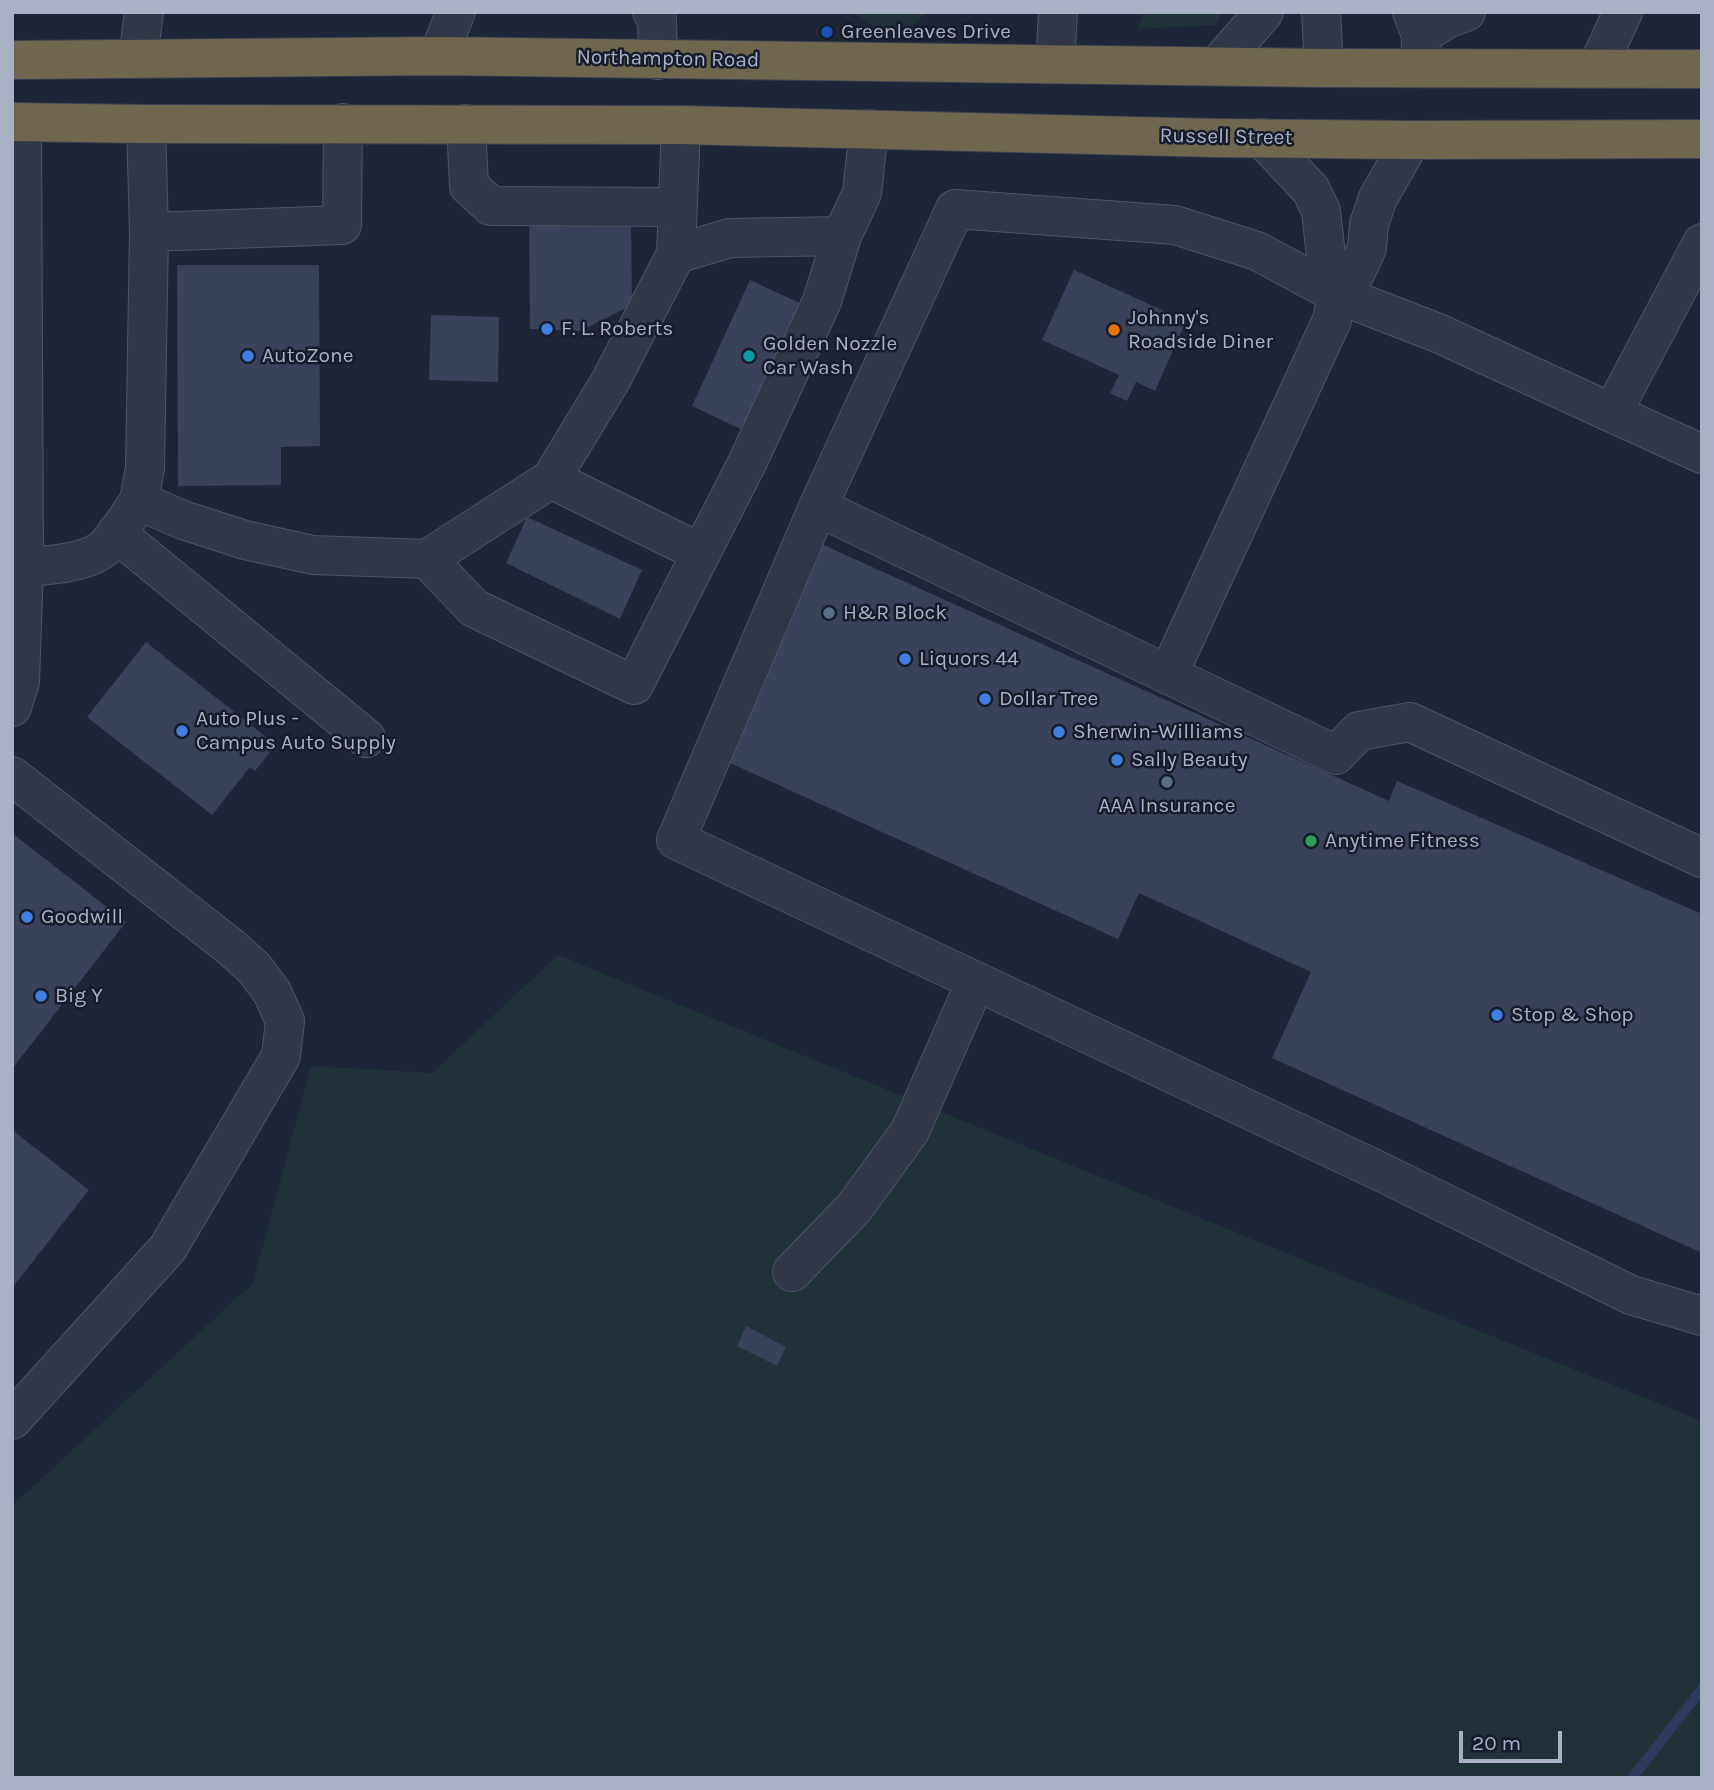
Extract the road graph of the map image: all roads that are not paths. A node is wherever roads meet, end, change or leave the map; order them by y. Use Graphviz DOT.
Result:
graph roads {
  1 [pos="144,12"];
  2 [pos="456,12"];
  3 [pos="652,12"];
  4 [pos="1058,12"];
  5 [pos="1264,12"];
  6 [pos="1321,12"];
  7 [pos="1466,12"];
  8 [pos="1623,12"];
  9 [pos="1418,38"];
  10 [pos="438,56"];
  11 [pos="138,58"];
  12 [pos="12,60"];
  13 [pos="658,60"];
  14 [pos="1055,64"];
  15 [pos="1217,66"];
  16 [pos="1324,68"];
  17 [pos="1597,68"];
  18 [pos="1702,69"];
  19 [pos="17,122"];
  20 [pos="146,124"];
  21 [pos="343,124"];
  22 [pos="466,124"];
  23 [pos="681,125"];
  24 [pos="869,129"];
  25 [pos="1262,138"];
  26 [pos="1702,139"];
  27 [pos="1411,140"];
  28 [pos="678,207"];
  29 [pos="149,232"];
  30 [pos="842,236"];
  31 [pos="1702,243"];
  32 [pos="676,254"];
  33 [pos="1337,294"];
  34 [pos="1612,413"];
  35 [pos="1702,454"];
  36 [pos="551,480"];
  37 [pos="139,501"];
  38 [pos="818,507"];
  39 [pos="116,533"];
  40 [pos="701,553"];
  41 [pos="428,559"];
  42 [pos="18,567"];
  43 [pos="1168,675"];
  44 [pos="12,707"];
  45 [pos="366,738"];
  46 [pos="12,776"];
  47 [pos="1702,858"];
  48 [pos="976,981"];
  49 [pos="792,1272"];
  50 [pos="1702,1316"];
  51 [pos="12,1420"];
  1 -- 11 [label="street"];
  2 -- 10 [label="street"];
  3 -- 13 [label="street"];
  4 -- 14 [label="street"];
  5 -- 15 [label="street"];
  6 -- 16 [label="street"];
  7 -- 9 [label="street"];
  8 -- 17 [label="street"];
  9 -- 16 [label="highway"];
  9 -- 17 [label="highway"];
  10 -- 11 [label="highway, Northampton Road"];
  10 -- 13 [label="highway, Northampton Road"];
  11 -- 12 [label="highway, Northampton Road"];
  13 -- 14 [label="highway, Northampton Road"];
  14 -- 15 [label="highway, Northampton Road"];
  15 -- 16 [label="highway, Northampton Road"];
  17 -- 18 [label="highway"];
  19 -- 20 [label="highway"];
  19 -- 42 [label="street"];
  20 -- 21 [label="highway"];
  20 -- 29 [label="street"];
  21 -- 22 [label="highway"];
  21 -- 29 [label="street"];
  22 -- 23 [label="highway"];
  22 -- 28 [label="street"];
  23 -- 24 [label="highway, Russell Street"];
  23 -- 28 [label="street"];
  24 -- 25 [label="highway, Russell Street"];
  24 -- 30 [label="street"];
  25 -- 27 [label="highway, Russell Street"];
  25 -- 33 [label="street"];
  26 -- 27 [label="highway, Russell Street"];
  27 -- 33 [label="street"];
  28 -- 32 [label="street"];
  29 -- 37 [label="street"];
  30 -- 32 [label="street"];
  30 -- 40 [label="street"];
  31 -- 34 [label="street"];
  32 -- 36 [label="street"];
  33 -- 34 [label="street"];
  33 -- 38 [label="street"];
  33 -- 43 [label="street"];
  34 -- 35 [label="street"];
  36 -- 40 [label="street"];
  36 -- 41 [label="street"];
  37 -- 39 [label="street"];
  37 -- 41 [label="street"];
  38 -- 43 [label="street"];
  38 -- 48 [label="street"];
  39 -- 42 [label="street"];
  39 -- 45 [label="street"];
  40 -- 41 [label="street"];
  42 -- 44 [label="street"];
  43 -- 47 [label="street"];
  46 -- 51 [label="street"];
  48 -- 49 [label="street"];
  48 -- 50 [label="street"];
}
